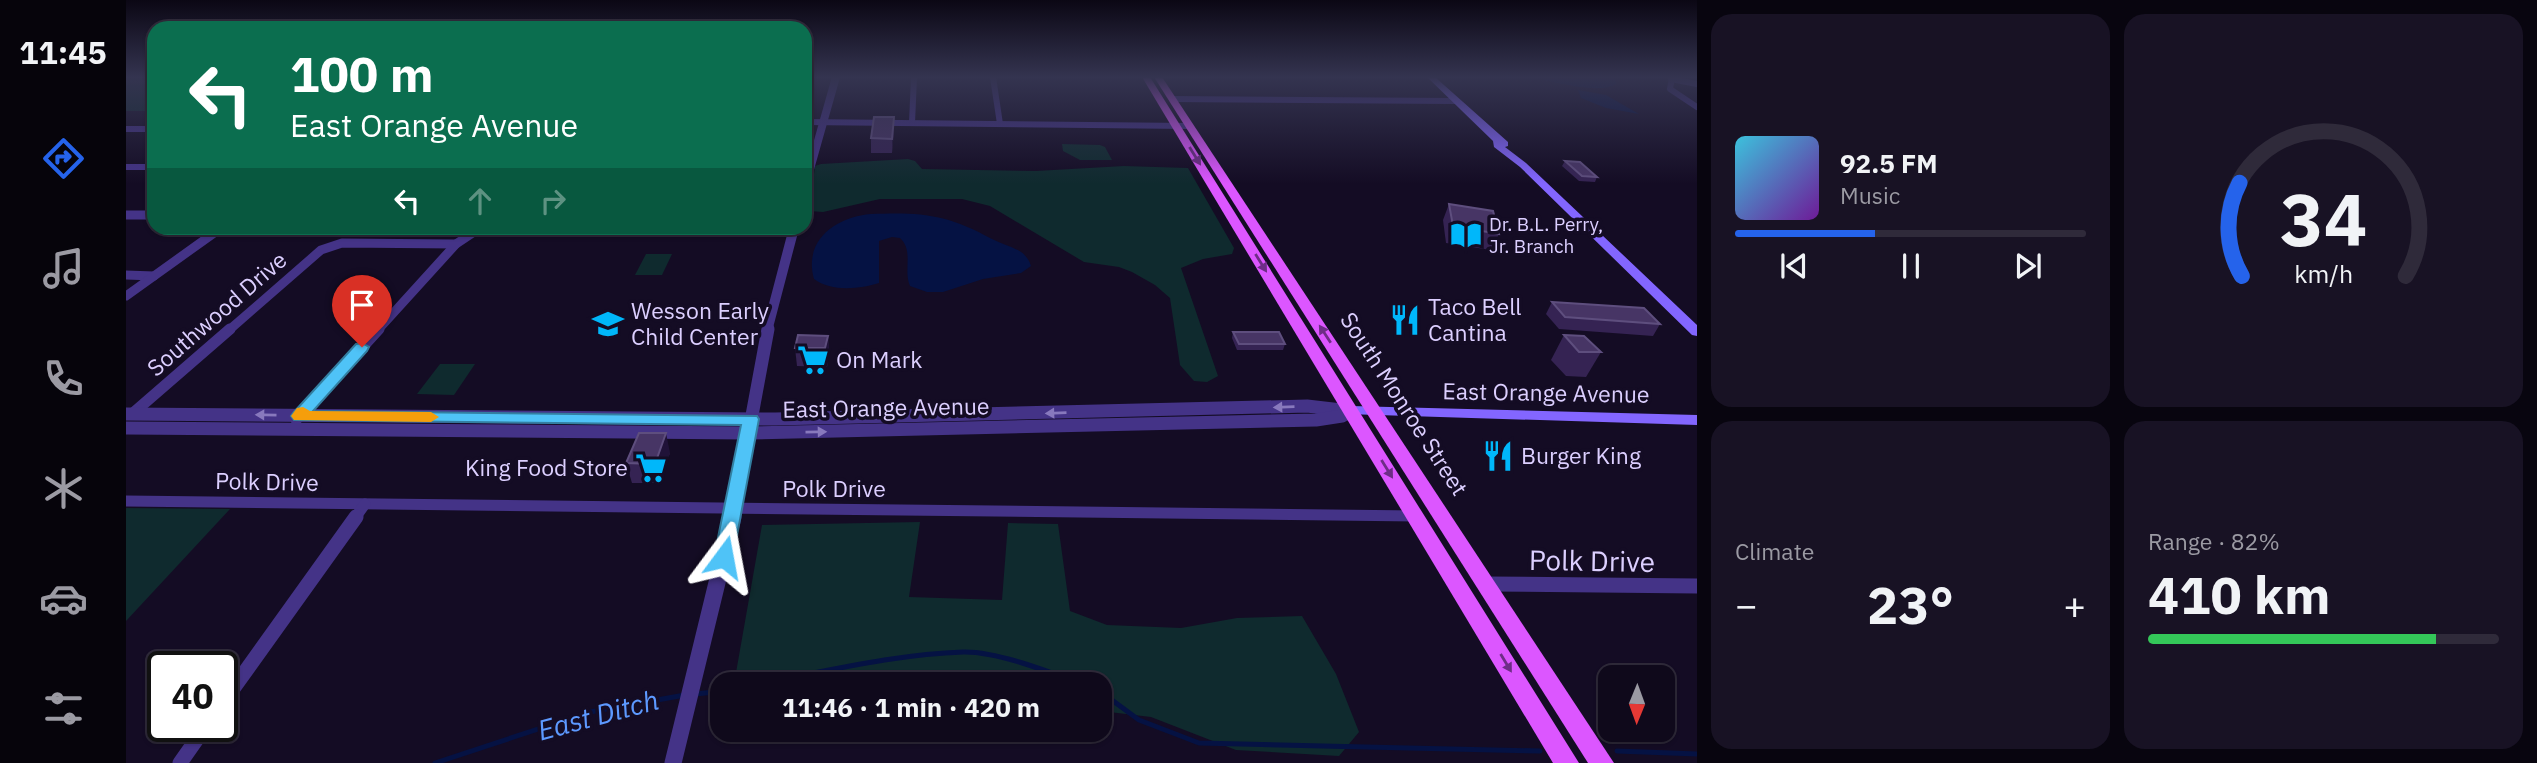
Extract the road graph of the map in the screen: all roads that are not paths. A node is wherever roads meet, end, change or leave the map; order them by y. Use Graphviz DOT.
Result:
graph roads {
  1 [pos="826,113"];
  2 [pos="912,113"];
  3 [pos="998,113"];
  4 [pos="1170,113"];
  5 [pos="1181,113"];
  6 [pos="1468,113"];
  7 [pos="812,122"];
  8 [pos="823,122"];
  9 [pos="912,123"];
  10 [pos="1000,124"];
  11 [pos="1177,126"];
  12 [pos="1190,126"];
  13 [pos="126,128"];
  14 [pos="147,129"];
  15 [pos="812,156"];
  16 [pos="126,167"];
  17 [pos="147,167"];
  18 [pos="126,215"];
  19 [pos="147,215"];
  20 [pos="211,235"];
  21 [pos="470,235"];
  22 [pos="792,235"];
  23 [pos="456,244"];
  24 [pos="126,275"];
  25 [pos="154,276"];
  26 [pos="126,296"];
  27 [pos="1697,332"];
  28 [pos="1352,411"];
  29 [pos="1376,412"];
  30 [pos="129,414"];
  31 [pos="299,416"];
  32 [pos="1697,420"];
  33 [pos="749,426"];
  34 [pos="126,428"];
  35 [pos="287,430"];
  36 [pos="126,502"];
  37 [pos="365,504"];
  38 [pos="736,509"];
  39 [pos="1416,516"];
  40 [pos="1487,584"];
  41 [pos="1697,586"];
  42 [pos="1460,588"];
  43 [pos="1503,608"];
  44 [pos="238,682"];
  45 [pos="195,742"];
  46 [pos="180,763"];
  47 [pos="673,763"];
  48 [pos="1567,763"];
  49 [pos="1602,763"];
  1 -- 8 [label="street"];
  2 -- 9 [label="street"];
  3 -- 10 [label="street"];
  4 -- 11 [label="main road, South Monroe Street"];
  5 -- 12 [label="main road, South Monroe Street"];
  6 -- 27 [label="main road"];
  7 -- 8 [label="street"];
  8 -- 9 [label="street"];
  8 -- 15 [label="street"];
  9 -- 10 [label="street"];
  10 -- 11 [label="street"];
  11 -- 12 [label="street"];
  11 -- 28 [label="main road, South Monroe Street, one-way"];
  29 -- 12 [label="main road, South Monroe Street, one-way"];
  13 -- 14 [label="street"];
  16 -- 17 [label="street"];
  18 -- 19 [label="street"];
  20 -- 25 [label="street"];
  21 -- 23 [label="street"];
  22 -- 33 [label="street"];
  23 -- 30 [label="street, Southwood Drive"];
  23 -- 31 [label="street"];
  24 -- 25 [label="street"];
  25 -- 26 [label="street"];
  28 -- 29 [label="main road, East Orange Avenue"];
  28 -- 33 [label="street, East Orange Avenue"];
  28 -- 39 [label="main road, South Monroe Street, one-way"];
  29 -- 32 [label="main road, East Orange Avenue"];
  29 -- 40 [label="main road, South Monroe Street"];
  31 -- 30 [label="street, East Orange Avenue, one-way"];
  31 -- 33 [label="street, East Orange Avenue"];
  31 -- 35 [label="street"];
  33 -- 35 [label="street, East Orange Avenue"];
  33 -- 38 [label="street"];
  34 -- 35 [label="street, East Orange Avenue"];
  36 -- 37 [label="street, Polk Drive"];
  37 -- 38 [label="street, Polk Drive"];
  37 -- 44 [label="street"];
  38 -- 39 [label="street, Polk Drive"];
  38 -- 47 [label="street"];
  39 -- 42 [label="main road, South Monroe Street"];
  40 -- 41 [label="street, Polk Drive"];
  40 -- 43 [label="main road, South Monroe Street"];
  42 -- 43 [label="main road"];
  42 -- 48 [label="main road, South Monroe Street, one-way"];
  43 -- 49 [label="main road, South Monroe Street"];
  45 -- 46 [label="street"];
}
